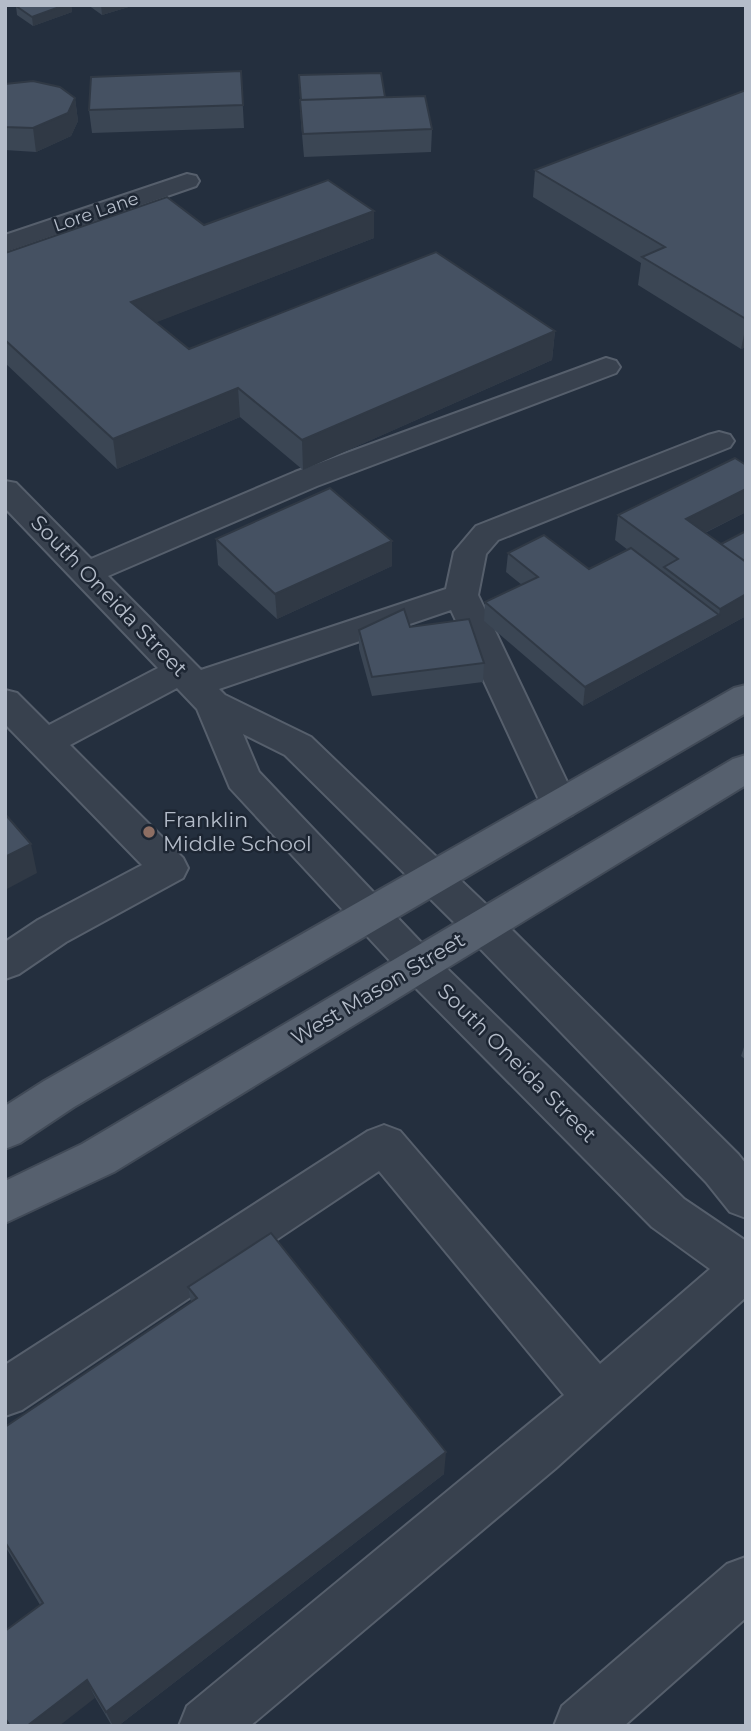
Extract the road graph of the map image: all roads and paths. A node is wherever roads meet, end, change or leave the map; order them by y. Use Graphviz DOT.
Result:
graph roads {
  1 [pos="187,181"];
  2 [pos="5,244"];
  3 [pos="606,367"];
  4 [pos="719,441"];
  5 [pos="5,490"];
  6 [pos="86,573"];
  7 [pos="461,595"];
  8 [pos="196,686"];
  9 [pos="746,697"];
  10 [pos="5,702"];
  11 [pos="46,743"];
  12 [pos="746,768"];
  13 [pos="559,805"];
  14 [pos="434,878"];
  15 [pos="371,915"];
  16 [pos="483,926"];
  17 [pos="5,963"];
  18 [pos="418,965"];
  19 [pos="5,1130"];
  20 [pos="746,1198"];
  21 [pos="5,1203"];
  22 [pos="746,1267"];
  23 [pos="5,1394"];
  24 [pos="598,1398"];
  25 [pos="746,1583"];
  26 [pos="207,1726"];
  27 [pos="582,1726"];
  1 -- 2 [label="street, Lore Lane"];
  3 -- 6 [label="street"];
  4 -- 7 [label="street"];
  5 -- 6 [label="street, South Oneida Street"];
  6 -- 8 [label="street, South Oneida Street"];
  7 -- 8 [label="street"];
  7 -- 13 [label="street"];
  8 -- 11 [label="street"];
  8 -- 14 [label="street, South Oneida Street"];
  8 -- 15 [label="street, South Oneida Street"];
  9 -- 13 [label="main road"];
  10 -- 11 [label="street"];
  11 -- 17 [label="street"];
  12 -- 16 [label="main road, West Mason Street"];
  13 -- 14 [label="main road"];
  14 -- 15 [label="main road"];
  14 -- 16 [label="street, South Oneida Street"];
  15 -- 18 [label="street, South Oneida Street"];
  15 -- 19 [label="main road"];
  16 -- 18 [label="main road, West Mason Street"];
  16 -- 20 [label="street, South Oneida Street"];
  18 -- 21 [label="main road, West Mason Street"];
  18 -- 22 [label="street, South Oneida Street"];
  22 -- 24 [label="street"];
  23 -- 24 [label="street"];
  24 -- 26 [label="street"];
  25 -- 27 [label="street"];
}
